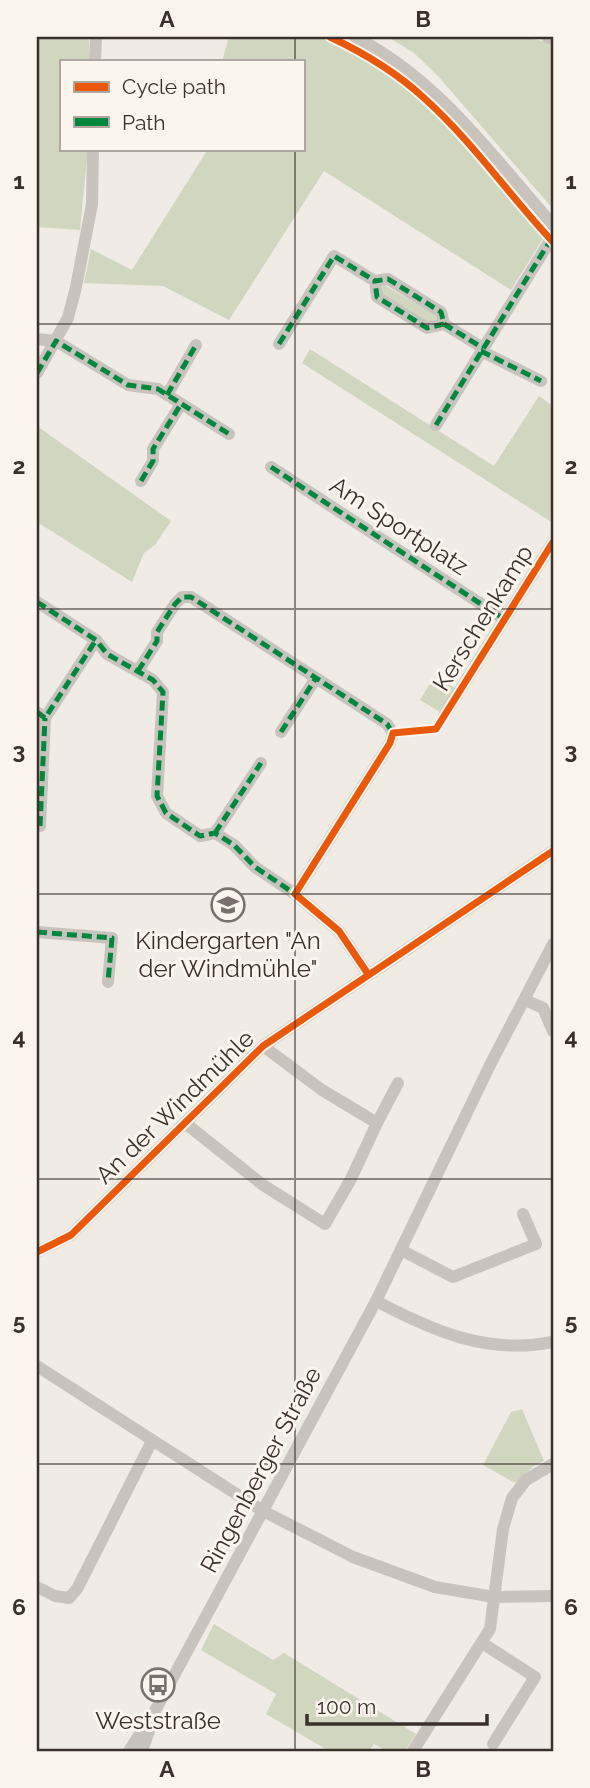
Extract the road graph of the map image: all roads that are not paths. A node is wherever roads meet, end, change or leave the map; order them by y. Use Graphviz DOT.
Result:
graph roads {
  1 [pos="96,37"];
  2 [pos="355,37"];
  3 [pos="547,37"];
  4 [pos="553,39"];
  5 [pos="95,60"];
  6 [pos="93,150"];
  7 [pos="553,225"];
  8 [pos="553,236"];
  9 [pos="374,281"];
  10 [pos="444,324"];
  11 [pos="37,339"];
  12 [pos="56,341"];
  13 [pos="279,344"];
  14 [pos="196,345"];
  15 [pos="482,349"];
  16 [pos="37,373"];
  17 [pos="541,380"];
  18 [pos="167,395"];
  19 [pos="181,404"];
  20 [pos="436,425"];
  21 [pos="229,434"];
  22 [pos="271,467"];
  23 [pos="141,481"];
  24 [pos="553,542"];
  25 [pos="37,602"];
  26 [pos="505,619"];
  27 [pos="96,640"];
  28 [pos="138,671"];
  29 [pos="316,678"];
  30 [pos="445,714"];
  31 [pos="41,715"];
  32 [pos="281,732"];
  33 [pos="261,763"];
  34 [pos="40,826"];
  35 [pos="215,833"];
  36 [pos="553,851"];
  37 [pos="295,894"];
  38 [pos="37,932"];
  39 [pos="553,944"];
  40 [pos="368,974"];
  41 [pos="108,982"];
  42 [pos="525,1000"];
  43 [pos="553,1031"];
  44 [pos="263,1046"];
  45 [pos="398,1083"];
  46 [pos="185,1123"];
  47 [pos="377,1123"];
  48 [pos="523,1214"];
  49 [pos="401,1250"];
  50 [pos="37,1252"];
  51 [pos="376,1301"];
  52 [pos="553,1342"];
  53 [pos="40,1369"];
  54 [pos="37,1385"];
  55 [pos="152,1441"];
  56 [pos="553,1464"];
  57 [pos="263,1511"];
  58 [pos="37,1587"];
  59 [pos="553,1596"];
  60 [pos="494,1597"];
  61 [pos="482,1643"];
  62 [pos="156,1709"];
  63 [pos="493,1744"];
  64 [pos="129,1751"];
  65 [pos="142,1751"];
  66 [pos="413,1751"];
  1 -- 5 [label="street"];
  2 -- 7 [label="street"];
  3 -- 4 [label="street"];
  6 -- 12 [label="street"];
  8 -- 15 [label="street"];
  9 -- 10 [label="street"];
  9 -- 10 [label="street"];
  9 -- 13 [label="street"];
  10 -- 15 [label="street"];
  11 -- 12 [label="street"];
  12 -- 16 [label="street"];
  12 -- 18 [label="street"];
  14 -- 18 [label="street"];
  15 -- 17 [label="street"];
  15 -- 20 [label="street"];
  18 -- 19 [label="street"];
  19 -- 21 [label="street"];
  19 -- 23 [label="street"];
  22 -- 26 [label="street, Am Sportplatz"];
  24 -- 26 [label="street, Kerschenkamp"];
  25 -- 27 [label="street"];
  26 -- 30 [label="street, Kerschenkamp"];
  27 -- 28 [label="street"];
  27 -- 31 [label="street"];
  28 -- 29 [label="street"];
  28 -- 35 [label="street"];
  29 -- 32 [label="street"];
  29 -- 37 [label="street"];
  31 -- 34 [label="street"];
  33 -- 35 [label="street"];
  35 -- 37 [label="street"];
  36 -- 40 [label="street, An der Windmühle"];
  37 -- 40 [label="street"];
  38 -- 41 [label="street"];
  39 -- 42 [label="street, Ringenberger Straße"];
  40 -- 44 [label="street, An der Windmühle"];
  42 -- 43 [label="street"];
  42 -- 49 [label="street, Ringenberger Straße"];
  44 -- 46 [label="street, An der Windmühle"];
  44 -- 47 [label="street"];
  45 -- 47 [label="street"];
  46 -- 47 [label="street"];
  46 -- 50 [label="street, An der Windmühle"];
  48 -- 49 [label="street"];
  49 -- 51 [label="street, Ringenberger Straße"];
  51 -- 52 [label="street"];
  51 -- 57 [label="street, Ringenberger Straße"];
  53 -- 54 [label="street"];
  53 -- 55 [label="street"];
  55 -- 57 [label="street"];
  55 -- 58 [label="street"];
  56 -- 60 [label="street"];
  57 -- 60 [label="street"];
  57 -- 62 [label="street, Ringenberger Straße"];
  59 -- 60 [label="street"];
  60 -- 61 [label="street"];
  61 -- 63 [label="street"];
  61 -- 66 [label="street"];
  62 -- 64 [label="street, Ringenberger Straße"];
  62 -- 65 [label="street, Ringenberger Straße"];
}
